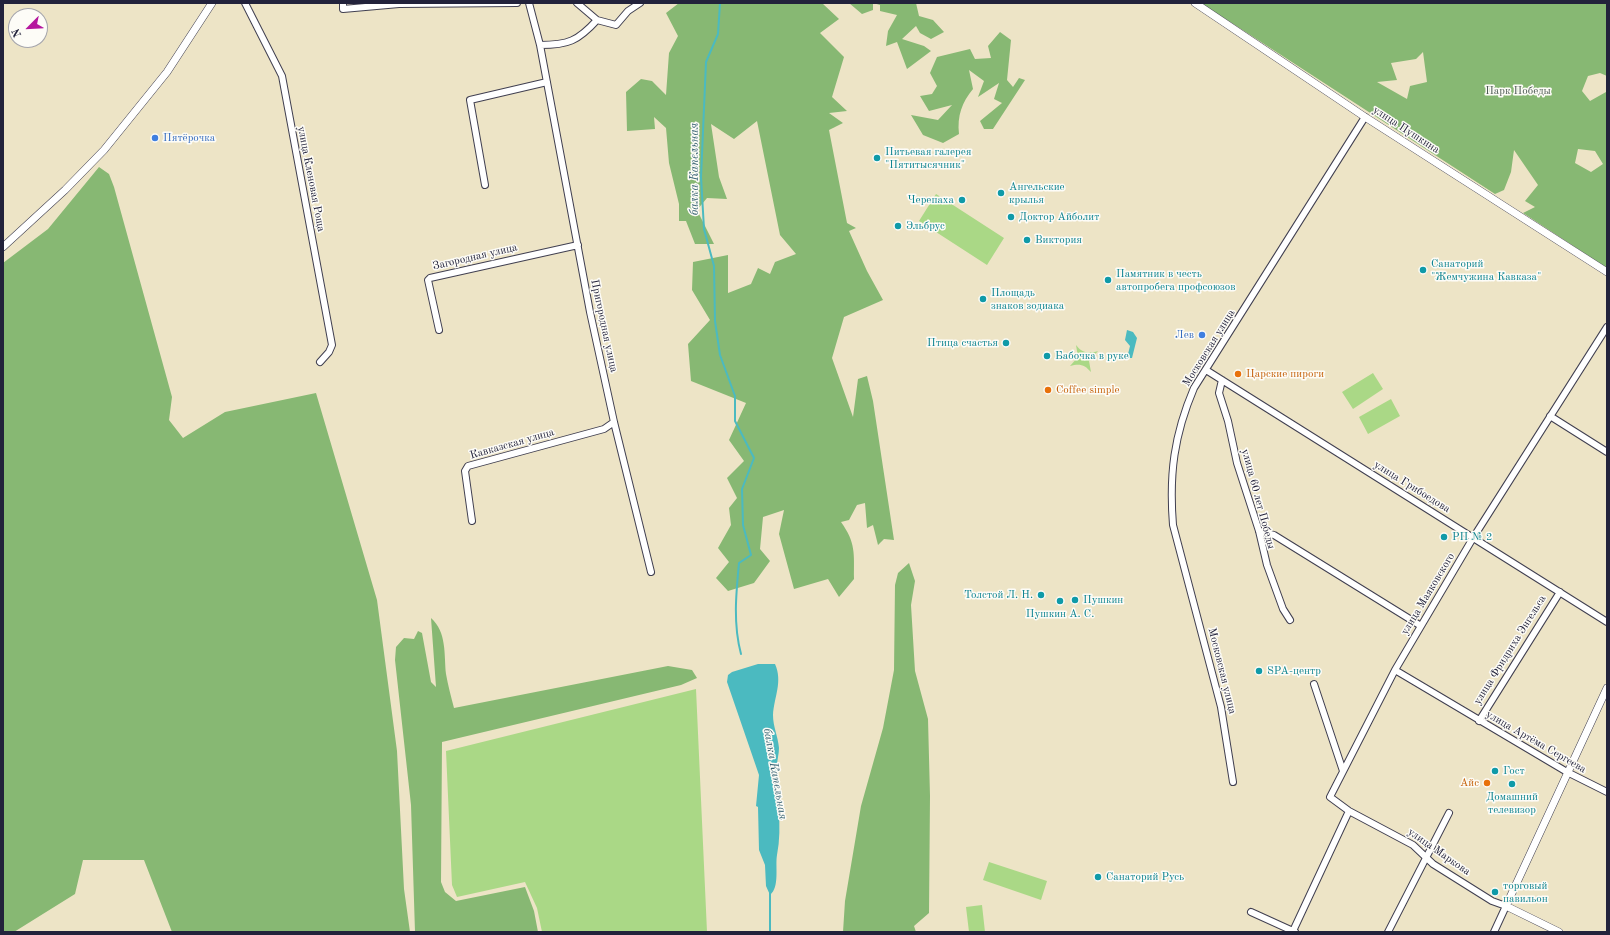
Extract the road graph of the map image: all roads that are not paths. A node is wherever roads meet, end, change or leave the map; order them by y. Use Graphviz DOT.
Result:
graph roads {
  1 [pos="212,3"];
  2 [pos="245,3"];
  3 [pos="343,3"];
  4 [pos="516,3"];
  5 [pos="529,3"];
  6 [pos="577,3"];
  7 [pos="640,3"];
  8 [pos="1195,3"];
  9 [pos="597,20"];
  10 [pos="540,45"];
  11 [pos="547,82"];
  12 [pos="1365,117"];
  13 [pos="485,185"];
  14 [pos="578,245"];
  15 [pos="3,247"];
  16 [pos="1607,272"];
  17 [pos="1607,327"];
  18 [pos="439,330"];
  19 [pos="320,362"];
  20 [pos="1206,370"];
  21 [pos="1222,380"];
  22 [pos="1550,416"];
  23 [pos="614,422"];
  24 [pos="1607,452"];
  25 [pos="472,521"];
  26 [pos="1259,531"];
  27 [pos="1473,538"];
  28 [pos="651,572"];
  29 [pos="1560,592"];
  30 [pos="1290,620"];
  31 [pos="1607,622"];
  32 [pos="1421,626"];
  33 [pos="1395,670"];
  34 [pos="1314,684"];
  35 [pos="1607,688"];
  36 [pos="1479,721"];
  37 [pos="1343,772"];
  38 [pos="1567,772"];
  39 [pos="1233,782"];
  40 [pos="1607,792"];
  41 [pos="1330,797"];
  42 [pos="1349,811"];
  43 [pos="1449,813"];
  44 [pos="1426,857"];
  45 [pos="1506,906"];
  46 [pos="1251,912"];
  47 [pos="1294,931"];
  48 [pos="1388,932"];
  49 [pos="1494,932"];
  50 [pos="1559,932"];
  1 -- 15 [label="street"];
  2 -- 19 [label="street, улица Кленовая Роща"];
  3 -- 4 [label="street"];
  5 -- 10 [label="street, Пригородная улица"];
  6 -- 9 [label="street"];
  7 -- 9 [label="street"];
  8 -- 12 [label="street, улица Пушкина"];
  9 -- 10 [label="street"];
  10 -- 11 [label="street, Пригородная улица"];
  11 -- 13 [label="street"];
  11 -- 14 [label="street, Пригородная улица"];
  12 -- 16 [label="street, улица Пушкина"];
  12 -- 20 [label="street, Московская улица"];
  14 -- 18 [label="street, Загородная улица"];
  14 -- 23 [label="street, Пригородная улица"];
  17 -- 22 [label="street, улица Маяковского"];
  20 -- 21 [label="street, улица Грибоедова"];
  20 -- 39 [label="street, Московская улица"];
  21 -- 26 [label="street, улица 60 лет Победы"];
  21 -- 27 [label="street, улица Грибоедова"];
  22 -- 24 [label="street"];
  22 -- 27 [label="street, улица Маяковского"];
  23 -- 25 [label="street, Кавказская улица"];
  23 -- 28 [label="street, Пригородная улица"];
  26 -- 30 [label="street, улица 60 лет Победы"];
  26 -- 32 [label="street"];
  27 -- 29 [label="street, улица Грибоедова"];
  27 -- 32 [label="street, улица Маяковского"];
  29 -- 31 [label="street, улица Грибоедова"];
  29 -- 36 [label="street, улица Фридриха Энгельса"];
  32 -- 33 [label="street, улица Маяковского"];
  33 -- 36 [label="street, улица Артёма Сергеева"];
  33 -- 37 [label="street, улица Маяковского"];
  34 -- 37 [label="street"];
  35 -- 38 [label="street"];
  36 -- 38 [label="street, улица Артёма Сергеева"];
  37 -- 41 [label="street, улица Маяковского"];
  38 -- 40 [label="street, улица Артёма Сергеева"];
  38 -- 45 [label="street"];
  41 -- 42 [label="street, улица Маркова"];
  42 -- 44 [label="street, улица Маркова"];
  42 -- 47 [label="street"];
  43 -- 44 [label="street"];
  44 -- 45 [label="street, улица Маркова"];
  44 -- 48 [label="street"];
  45 -- 49 [label="street"];
  45 -- 50 [label="street, улица Маркова"];
  46 -- 47 [label="street"];
}
